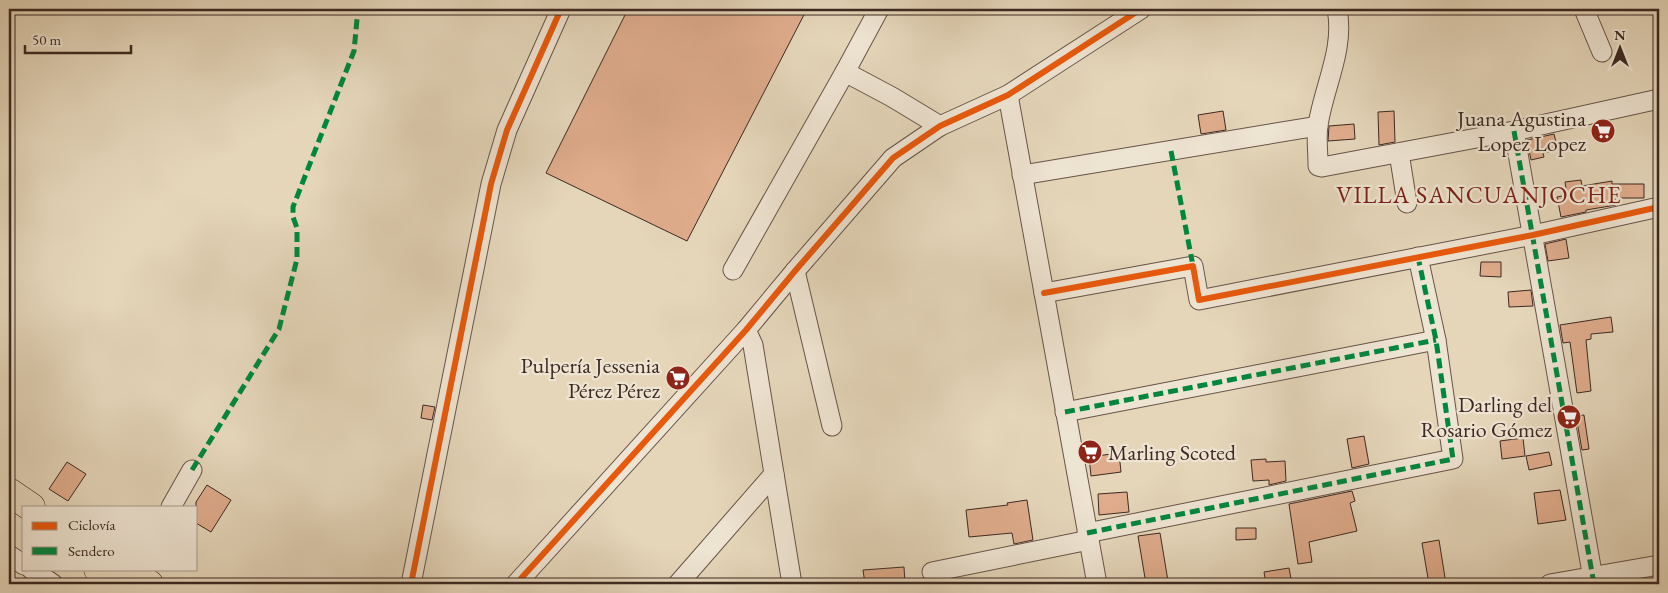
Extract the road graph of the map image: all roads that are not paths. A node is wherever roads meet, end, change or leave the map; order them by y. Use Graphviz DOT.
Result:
graph roads {
  1 [pos="561,9"];
  2 [pos="879,9"];
  3 [pos="1141,9"];
  4 [pos="1337,9"];
  5 [pos="1584,9"];
  6 [pos="1602,52"];
  7 [pos="846,72"];
  8 [pos="1008,95"];
  9 [pos="1659,99"];
  10 [pos="940,126"];
  11 [pos="1318,126"];
  12 [pos="1514,131"];
  13 [pos="1399,153"];
  14 [pos="1022,175"];
  15 [pos="1407,203"];
  16 [pos="1659,207"];
  17 [pos="1533,235"];
  18 [pos="1418,257"];
  19 [pos="733,270"];
  20 [pos="795,271"];
  21 [pos="1044,293"];
  22 [pos="746,330"];
  23 [pos="1436,340"];
  24 [pos="1065,412"];
  25 [pos="832,426"];
  26 [pos="192,470"];
  27 [pos="774,474"];
  28 [pos="9,492"];
  29 [pos="30,506"];
  30 [pos="172,506"];
  31 [pos="9,511"];
  32 [pos="22,520"];
  33 [pos="1088,536"];
  34 [pos="9,555"];
  35 [pos="22,564"];
  36 [pos="1659,565"];
  37 [pos="33,570"];
  38 [pos="103,570"];
  39 [pos="932,572"];
  40 [pos="133,576"];
  41 [pos="53,578"];
  42 [pos="1593,580"];
  43 [pos="411,584"];
  44 [pos="516,584"];
  45 [pos="678,584"];
  46 [pos="792,584"];
  47 [pos="1097,584"];
  48 [pos="1550,584"];
  1 -- 43 [label="street"];
  2 -- 7 [label="street"];
  3 -- 8 [label="street"];
  4 -- 11 [label="street"];
  5 -- 6 [label="street"];
  7 -- 10 [label="street"];
  7 -- 19 [label="street"];
  8 -- 10 [label="street"];
  8 -- 14 [label="street"];
  9 -- 12 [label="street"];
  10 -- 20 [label="street"];
  11 -- 13 [label="street"];
  11 -- 14 [label="street"];
  12 -- 13 [label="street"];
  12 -- 17 [label="street"];
  13 -- 15 [label="street"];
  14 -- 21 [label="street"];
  16 -- 17 [label="street"];
  17 -- 18 [label="street"];
  17 -- 42 [label="street"];
  18 -- 21 [label="street"];
  18 -- 23 [label="street"];
  20 -- 22 [label="street"];
  20 -- 25 [label="street"];
  21 -- 24 [label="street"];
  22 -- 27 [label="street"];
  22 -- 44 [label="street"];
  23 -- 24 [label="street"];
  23 -- 33 [label="street"];
  24 -- 33 [label="street"];
  26 -- 30 [label="street"];
  27 -- 45 [label="street"];
  27 -- 46 [label="street"];
  28 -- 29 [label="highway"];
  31 -- 32 [label="highway"];
  33 -- 39 [label="street"];
  33 -- 47 [label="street"];
  34 -- 35 [label="street"];
  36 -- 42 [label="street"];
  37 -- 41 [label="street"];
  38 -- 40 [label="highway"];
  42 -- 48 [label="street"];
}
